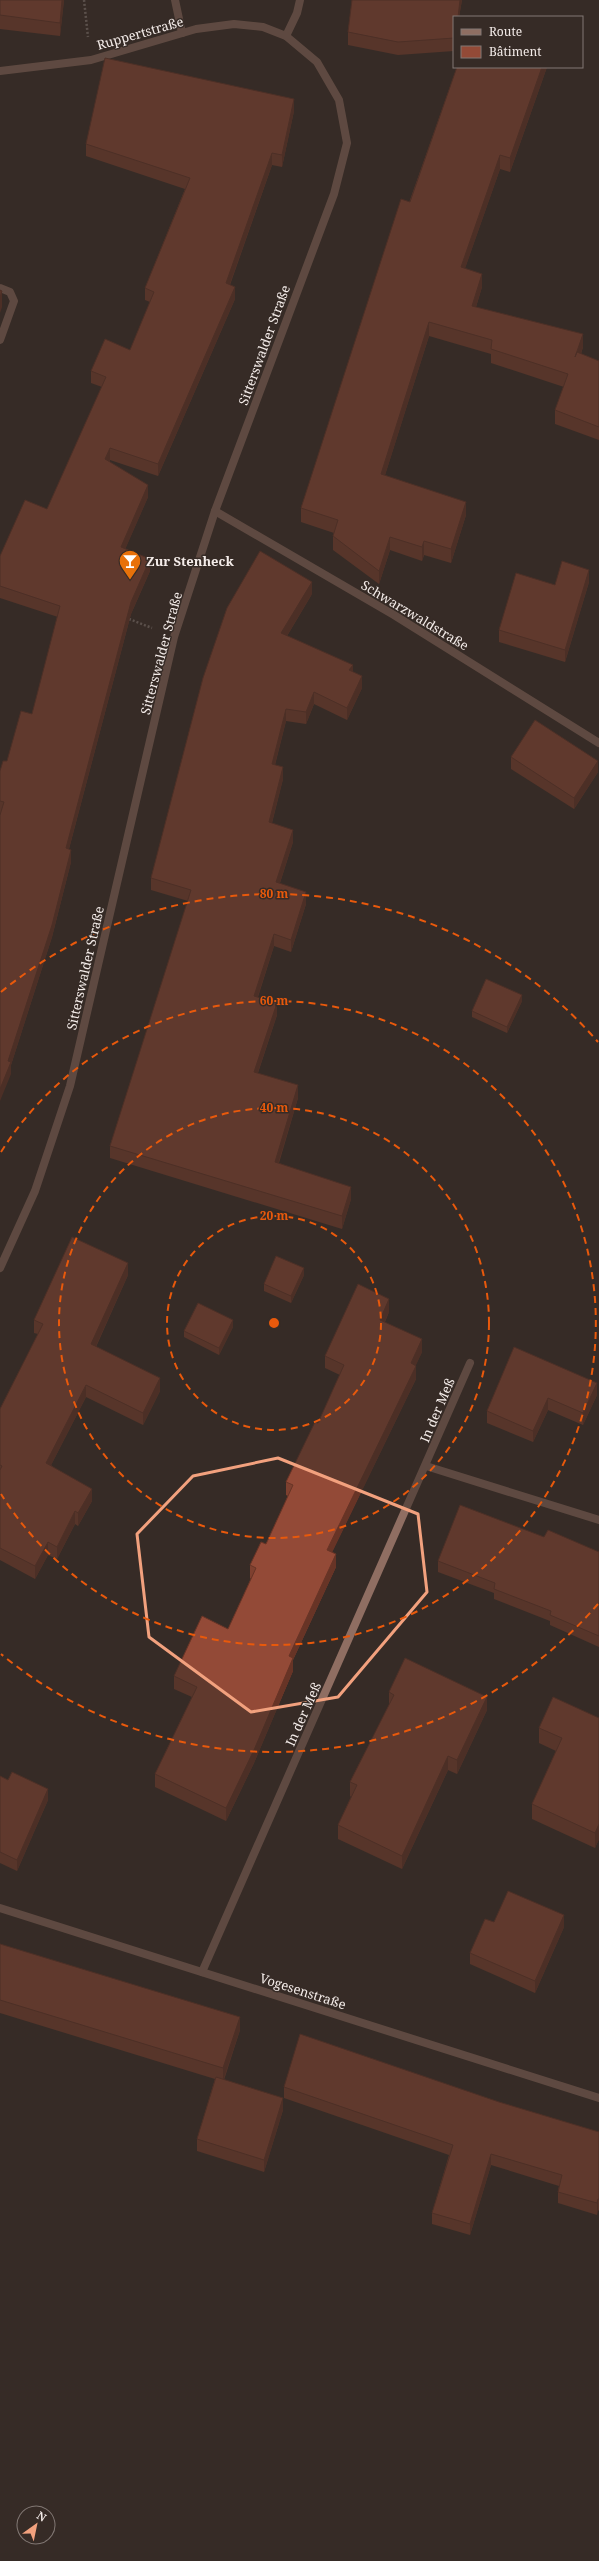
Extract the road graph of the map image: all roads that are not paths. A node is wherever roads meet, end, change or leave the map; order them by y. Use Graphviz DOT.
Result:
graph roads {
  1 [pos="175,0"];
  2 [pos="300,0"];
  3 [pos="182,33"];
  4 [pos="286,36"];
  5 [pos="0,71"];
  6 [pos="0,288"];
  7 [pos="0,340"];
  8 [pos="215,511"];
  9 [pos="599,743"];
  10 [pos="0,1268"];
  11 [pos="470,1363"];
  12 [pos="426,1466"];
  13 [pos="599,1520"];
  14 [pos="0,1908"];
  15 [pos="202,1972"];
  16 [pos="599,2098"];
  1 -- 3 [label="street"];
  2 -- 4 [label="street"];
  3 -- 4 [label="street, Ruppertstraße"];
  3 -- 5 [label="street, Ruppertstraße"];
  4 -- 8 [label="street, Sitterswalder Straße"];
  6 -- 7 [label="street"];
  8 -- 9 [label="street, Schwarzwaldstraße"];
  8 -- 10 [label="street, Sitterswalder Straße"];
  11 -- 12 [label="street, In der Meß"];
  12 -- 13 [label="street"];
  12 -- 15 [label="street, In der Meß"];
  14 -- 15 [label="street, Vogesenstraße"];
  15 -- 16 [label="street, Vogesenstraße"];
}
